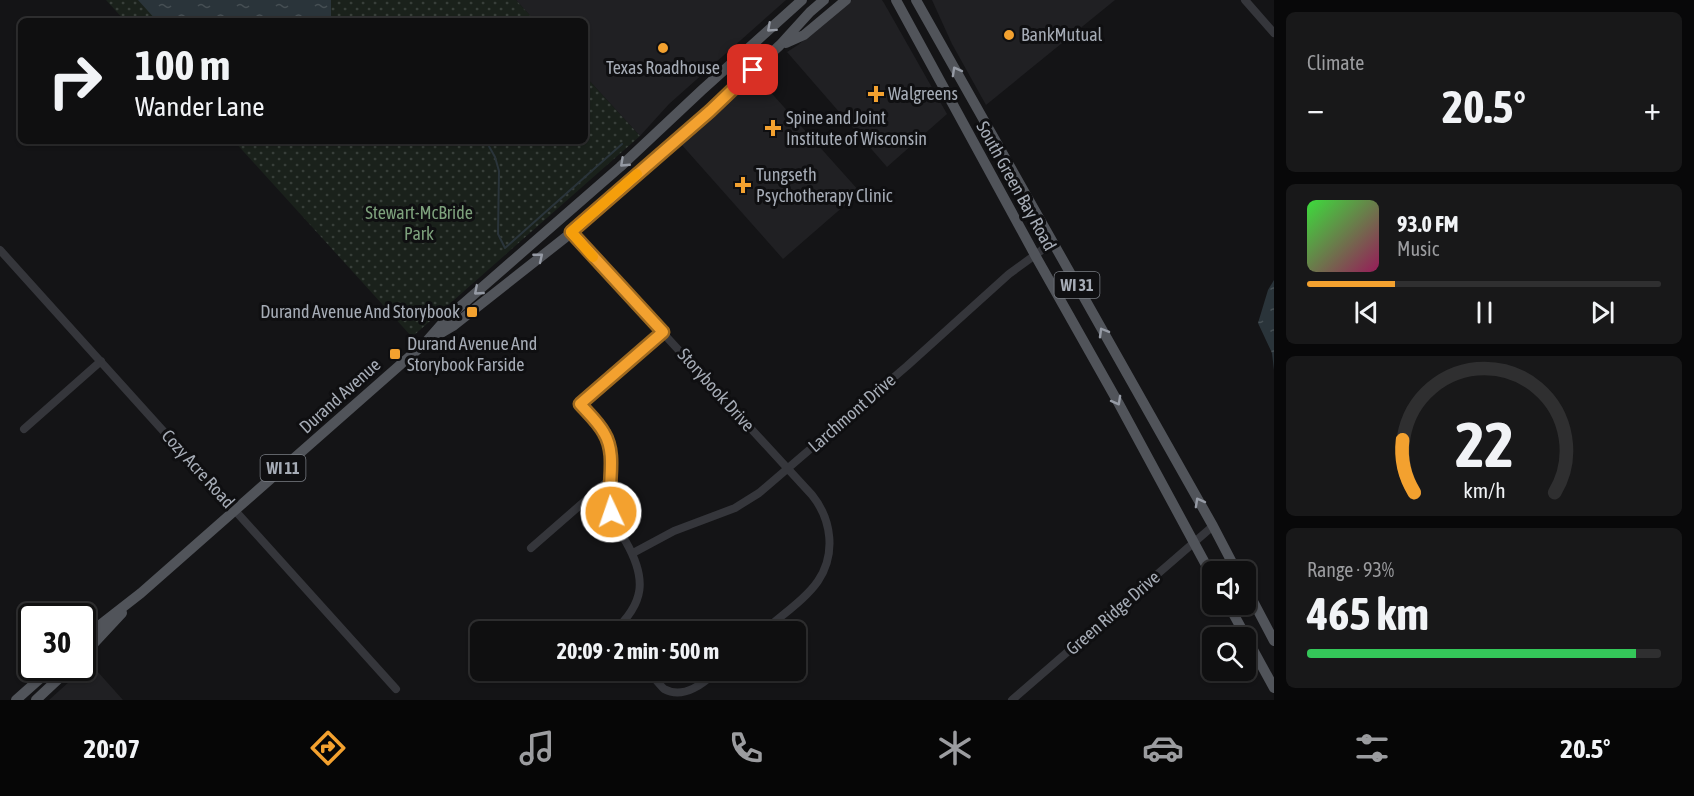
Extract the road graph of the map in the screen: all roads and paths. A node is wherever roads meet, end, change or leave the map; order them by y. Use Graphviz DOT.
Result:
graph roads {
  1 [pos="802,0"];
  2 [pos="824,0"];
  3 [pos="846,0"];
  4 [pos="896,0"];
  5 [pos="916,0"];
  6 [pos="1245,0"];
  7 [pos="1274,33"];
  8 [pos="780,45"];
  9 [pos="702,90"];
  10 [pos="710,111"];
  11 [pos="667,123"];
  12 [pos="668,148"];
  13 [pos="571,232"];
  14 [pos="1053,242"];
  15 [pos="0,250"];
  16 [pos="1035,255"];
  17 [pos="663,332"];
  18 [pos="425,343"];
  19 [pos="101,361"];
  20 [pos="24,429"];
  21 [pos="788,469"];
  22 [pos="609,480"];
  23 [pos="235,510"];
  24 [pos="1214,526"];
  25 [pos="1194,543"];
  26 [pos="531,548"];
  27 [pos="633,554"];
  28 [pos="1204,561"];
  29 [pos="1232,561"];
  30 [pos="141,593"];
  31 [pos="1256,607"];
  32 [pos="1234,615"];
  33 [pos="624,621"];
  34 [pos="775,621"];
  35 [pos="96,628"];
  36 [pos="96,641"];
  37 [pos="1274,641"];
  38 [pos="37,681"];
  39 [pos="56,681"];
  40 [pos="657,681"];
  41 [pos="706,681"];
  42 [pos="1274,688"];
  43 [pos="396,689"];
  44 [pos="16,700"];
  45 [pos="36,700"];
  46 [pos="1012,700"];
  1 -- 9 [label="main road, Durand Avenue / WI 11, one-way"];
  2 -- 8 [label="main road, Durand Avenue / WI 11"];
  3 -- 8 [label="main road"];
  4 -- 16 [label="main road, South Green Bay Road / WI 31"];
  14 -- 5 [label="main road, South Green Bay Road / WI 31, one-way"];
  6 -- 7 [label="street"];
  8 -- 10 [label="main road, Durand Avenue / WI 11"];
  9 -- 10 [label="main road"];
  9 -- 11 [label="main road, Durand Avenue / WI 11"];
  10 -- 12 [label="main road, Durand Avenue / WI 11"];
  11 -- 12 [label="main road"];
  11 -- 18 [label="main road, Durand Avenue / WI 11, one-way"];
  12 -- 13 [label="main road, Durand Avenue / WI 11"];
  13 -- 17 [label="street, Storybook Drive"];
  18 -- 13 [label="main road, Durand Avenue / WI 11, one-way"];
  14 -- 16 [label="street, Larchmont Drive"];
  24 -- 14 [label="main road, South Green Bay Road / WI 31, one-way"];
  15 -- 19 [label="street, Cozy Acre Road"];
  16 -- 21 [label="street, Larchmont Drive"];
  16 -- 25 [label="main road, South Green Bay Road / WI 31, one-way"];
  17 -- 21 [label="street, Storybook Drive"];
  17 -- 22 [label="street"];
  18 -- 23 [label="main road, Durand Avenue / WI 11"];
  19 -- 20 [label="street"];
  19 -- 23 [label="street, Cozy Acre Road"];
  21 -- 27 [label="street, Larchmont Drive"];
  21 -- 34 [label="street, Storybook Drive"];
  22 -- 26 [label="street"];
  22 -- 27 [label="street"];
  23 -- 30 [label="main road, Durand Avenue / WI 11"];
  23 -- 43 [label="street, Cozy Acre Road"];
  24 -- 25 [label="street, Green Ridge Drive"];
  24 -- 29 [label="main road, South Green Bay Road / WI 31"];
  25 -- 28 [label="main road, South Green Bay Road / WI 31"];
  25 -- 46 [label="street, Green Ridge Drive"];
  27 -- 33 [label="street"];
  30 -- 35 [label="main road, Durand Avenue / WI 11"];
  30 -- 36 [label="main road, Durand Avenue / WI 11"];
  31 -- 37 [label="main road"];
  32 -- 42 [label="main road"];
  38 -- 44 [label="main road"];
  39 -- 45 [label="main road"];
  40 -- 41 [label="street"];
}
